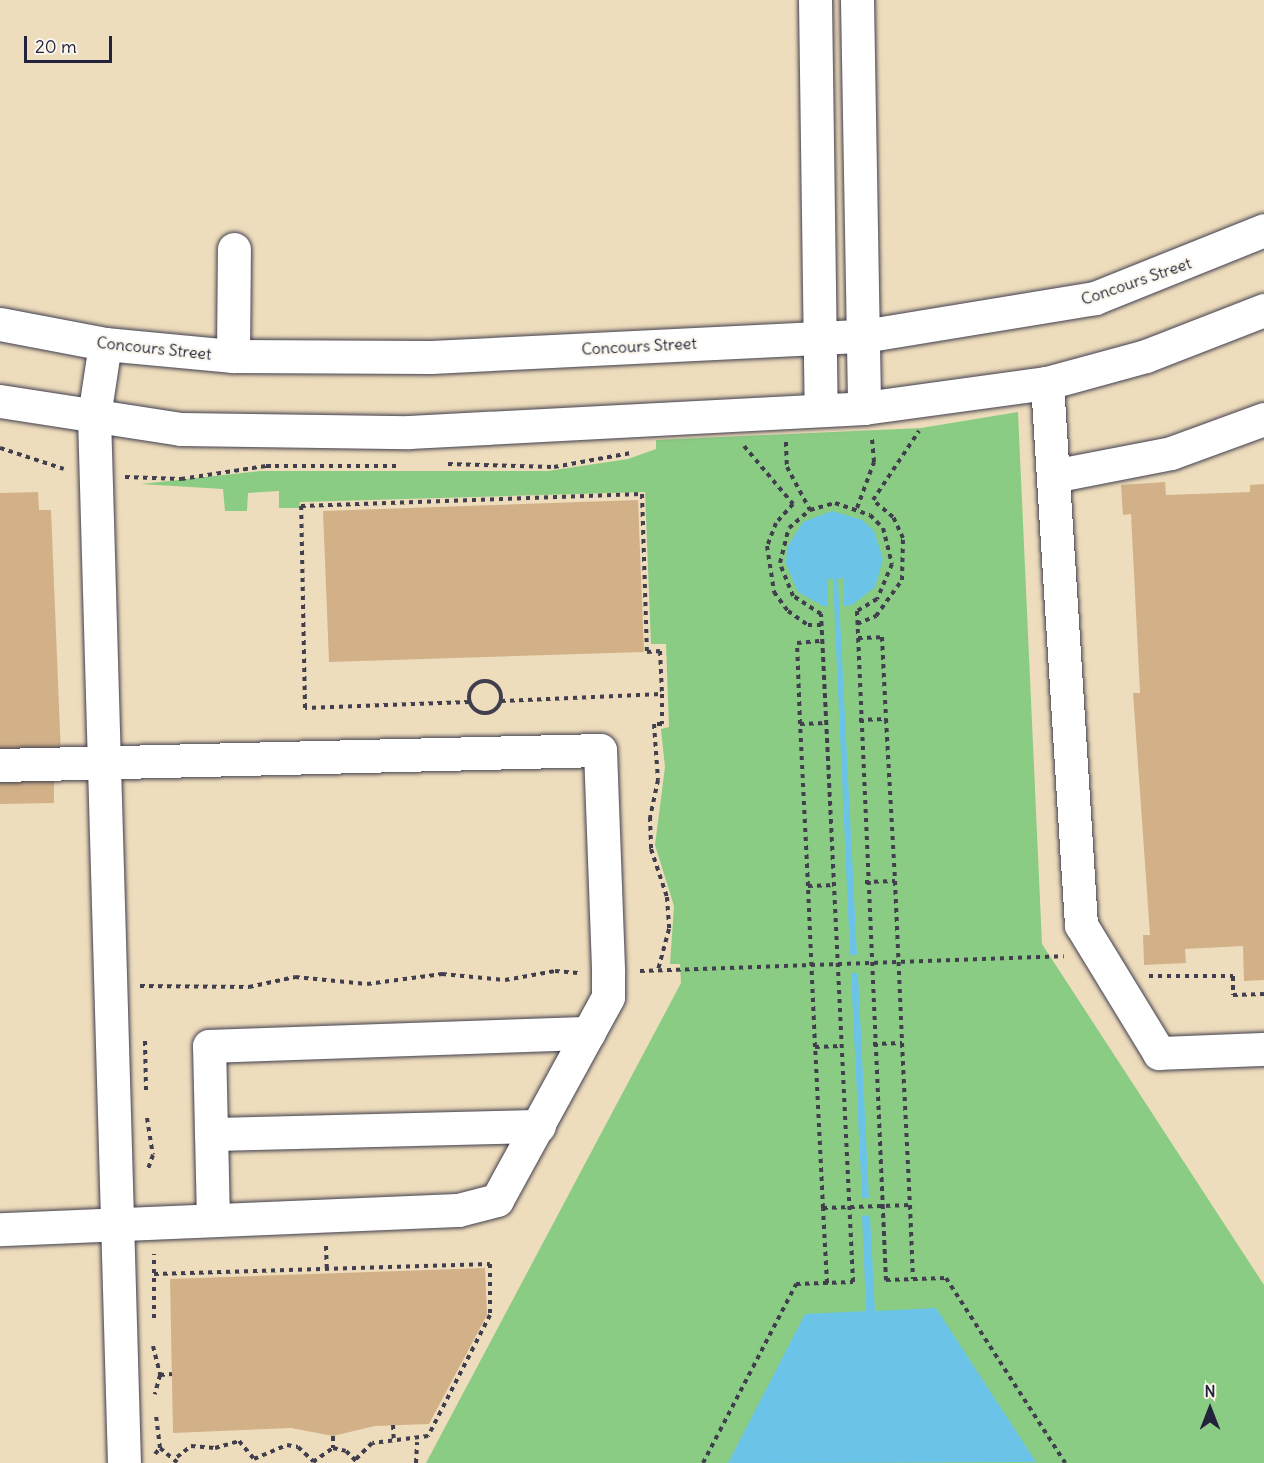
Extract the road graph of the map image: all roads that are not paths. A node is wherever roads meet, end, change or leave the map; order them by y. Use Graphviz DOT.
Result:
graph roads {
  1 [pos="815,0"];
  2 [pos="857,0"];
  3 [pos="1264,230"];
  4 [pos="234,249"];
  5 [pos="1264,310"];
  6 [pos="0,324"];
  7 [pos="863,336"];
  8 [pos="819,338"];
  9 [pos="105,344"];
  10 [pos="234,356"];
  11 [pos="1047,383"];
  12 [pos="0,401"];
  13 [pos="821,410"];
  14 [pos="94,416"];
  15 [pos="1264,419"];
  16 [pos="868,421"];
  17 [pos="1053,476"];
  18 [pos="104,764"];
  19 [pos="0,765"];
  20 [pos="589,1033"];
  21 [pos="1264,1049"];
  22 [pos="539,1126"];
  23 [pos="211,1134"];
  24 [pos="213,1220"];
  25 [pos="117,1224"];
  26 [pos="0,1229"];
  27 [pos="124,1463"];
  1 -- 8 [label="street"];
  2 -- 7 [label="street"];
  3 -- 7 [label="street, Concours Street"];
  4 -- 10 [label="street"];
  5 -- 11 [label="street"];
  6 -- 9 [label="street, Concours Street"];
  7 -- 8 [label="street, Concours Street"];
  7 -- 16 [label="street"];
  8 -- 10 [label="street, Concours Street"];
  8 -- 13 [label="street"];
  9 -- 10 [label="street, Concours Street"];
  9 -- 14 [label="street"];
  11 -- 16 [label="street"];
  11 -- 17 [label="street"];
  12 -- 14 [label="street"];
  13 -- 14 [label="street"];
  13 -- 16 [label="street"];
  14 -- 18 [label="street"];
  15 -- 17 [label="street"];
  17 -- 21 [label="street"];
  18 -- 19 [label="street"];
  18 -- 20 [label="street"];
  18 -- 25 [label="street"];
  20 -- 22 [label="street"];
  20 -- 23 [label="street"];
  22 -- 23 [label="street"];
  22 -- 24 [label="street"];
  23 -- 24 [label="street"];
  24 -- 25 [label="street"];
  25 -- 26 [label="street"];
  25 -- 27 [label="street"];
}
